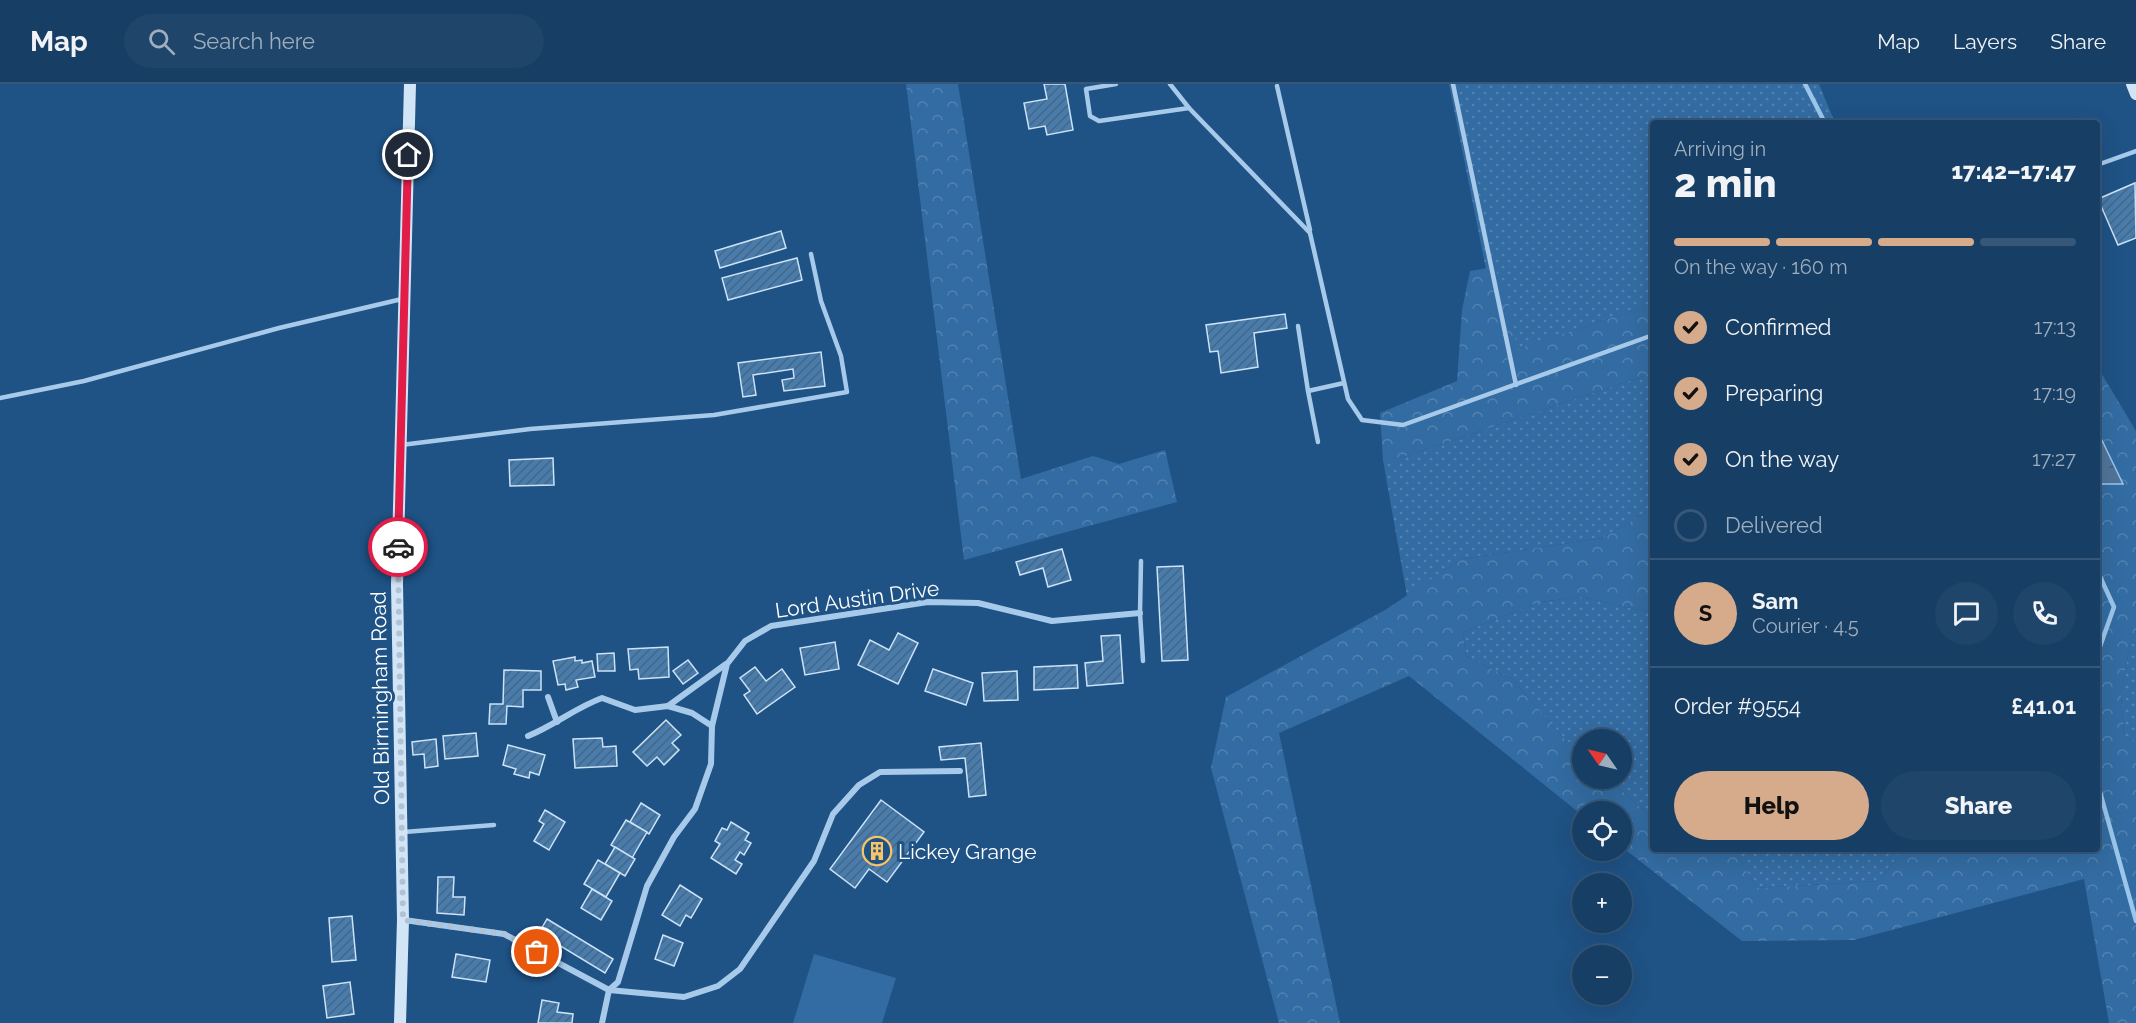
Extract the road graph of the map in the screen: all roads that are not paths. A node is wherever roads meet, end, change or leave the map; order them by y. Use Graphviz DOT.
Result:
graph roads {
  1 [pos="410,84"];
  2 [pos="1116,84"];
  3 [pos="1170,84"];
  4 [pos="1453,84"];
  5 [pos="2132,84"];
  6 [pos="1277,86"];
  7 [pos="2136,94"];
  8 [pos="1189,108"];
  9 [pos="2136,151"];
  10 [pos="2100,164"];
  11 [pos="1310,233"];
  12 [pos="811,254"];
  13 [pos="404,298"];
  14 [pos="1298,326"];
  15 [pos="1650,336"];
  16 [pos="1344,382"];
  17 [pos="1516,385"];
  18 [pos="1308,391"];
  19 [pos="0,398"];
  20 [pos="1318,442"];
  21 [pos="401,445"];
  22 [pos="1142,561"];
  23 [pos="1140,613"];
  24 [pos="1143,661"];
  25 [pos="727,664"];
  26 [pos="548,697"];
  27 [pos="668,706"];
  28 [pos="557,722"];
  29 [pos="712,726"];
  30 [pos="528,736"];
  31 [pos="960,771"];
  32 [pos="494,825"];
  33 [pos="401,832"];
  34 [pos="403,920"];
  35 [pos="609,990"];
  36 [pos="400,1023"];
  37 [pos="602,1023"];
  1 -- 13 [label="main road, Old Birmingham Road"];
  2 -- 8 [label="lane"];
  3 -- 8 [label="lane"];
  4 -- 17 [label="lane"];
  5 -- 7 [label="main road"];
  6 -- 11 [label="lane"];
  8 -- 11 [label="lane"];
  9 -- 10 [label="lane"];
  11 -- 16 [label="lane"];
  12 -- 21 [label="lane"];
  13 -- 19 [label="lane"];
  13 -- 21 [label="main road, Old Birmingham Road"];
  14 -- 18 [label="lane"];
  15 -- 17 [label="lane"];
  16 -- 17 [label="lane"];
  16 -- 18 [label="lane"];
  18 -- 20 [label="lane"];
  21 -- 33 [label="main road, Old Birmingham Road"];
  22 -- 23 [label="lane"];
  23 -- 24 [label="lane"];
  23 -- 25 [label="street, Lord Austin Drive"];
  25 -- 27 [label="street"];
  25 -- 29 [label="street, Lord Austin Drive"];
  26 -- 28 [label="street"];
  27 -- 28 [label="street"];
  27 -- 29 [label="street"];
  28 -- 30 [label="street"];
  29 -- 35 [label="street, Lord Austin Drive"];
  31 -- 35 [label="street"];
  32 -- 33 [label="lane"];
  33 -- 34 [label="main road, Old Birmingham Road"];
  34 -- 35 [label="street"];
  34 -- 36 [label="main road, Old Birmingham Road"];
  35 -- 37 [label="street, Lord Austin Drive"];
}
